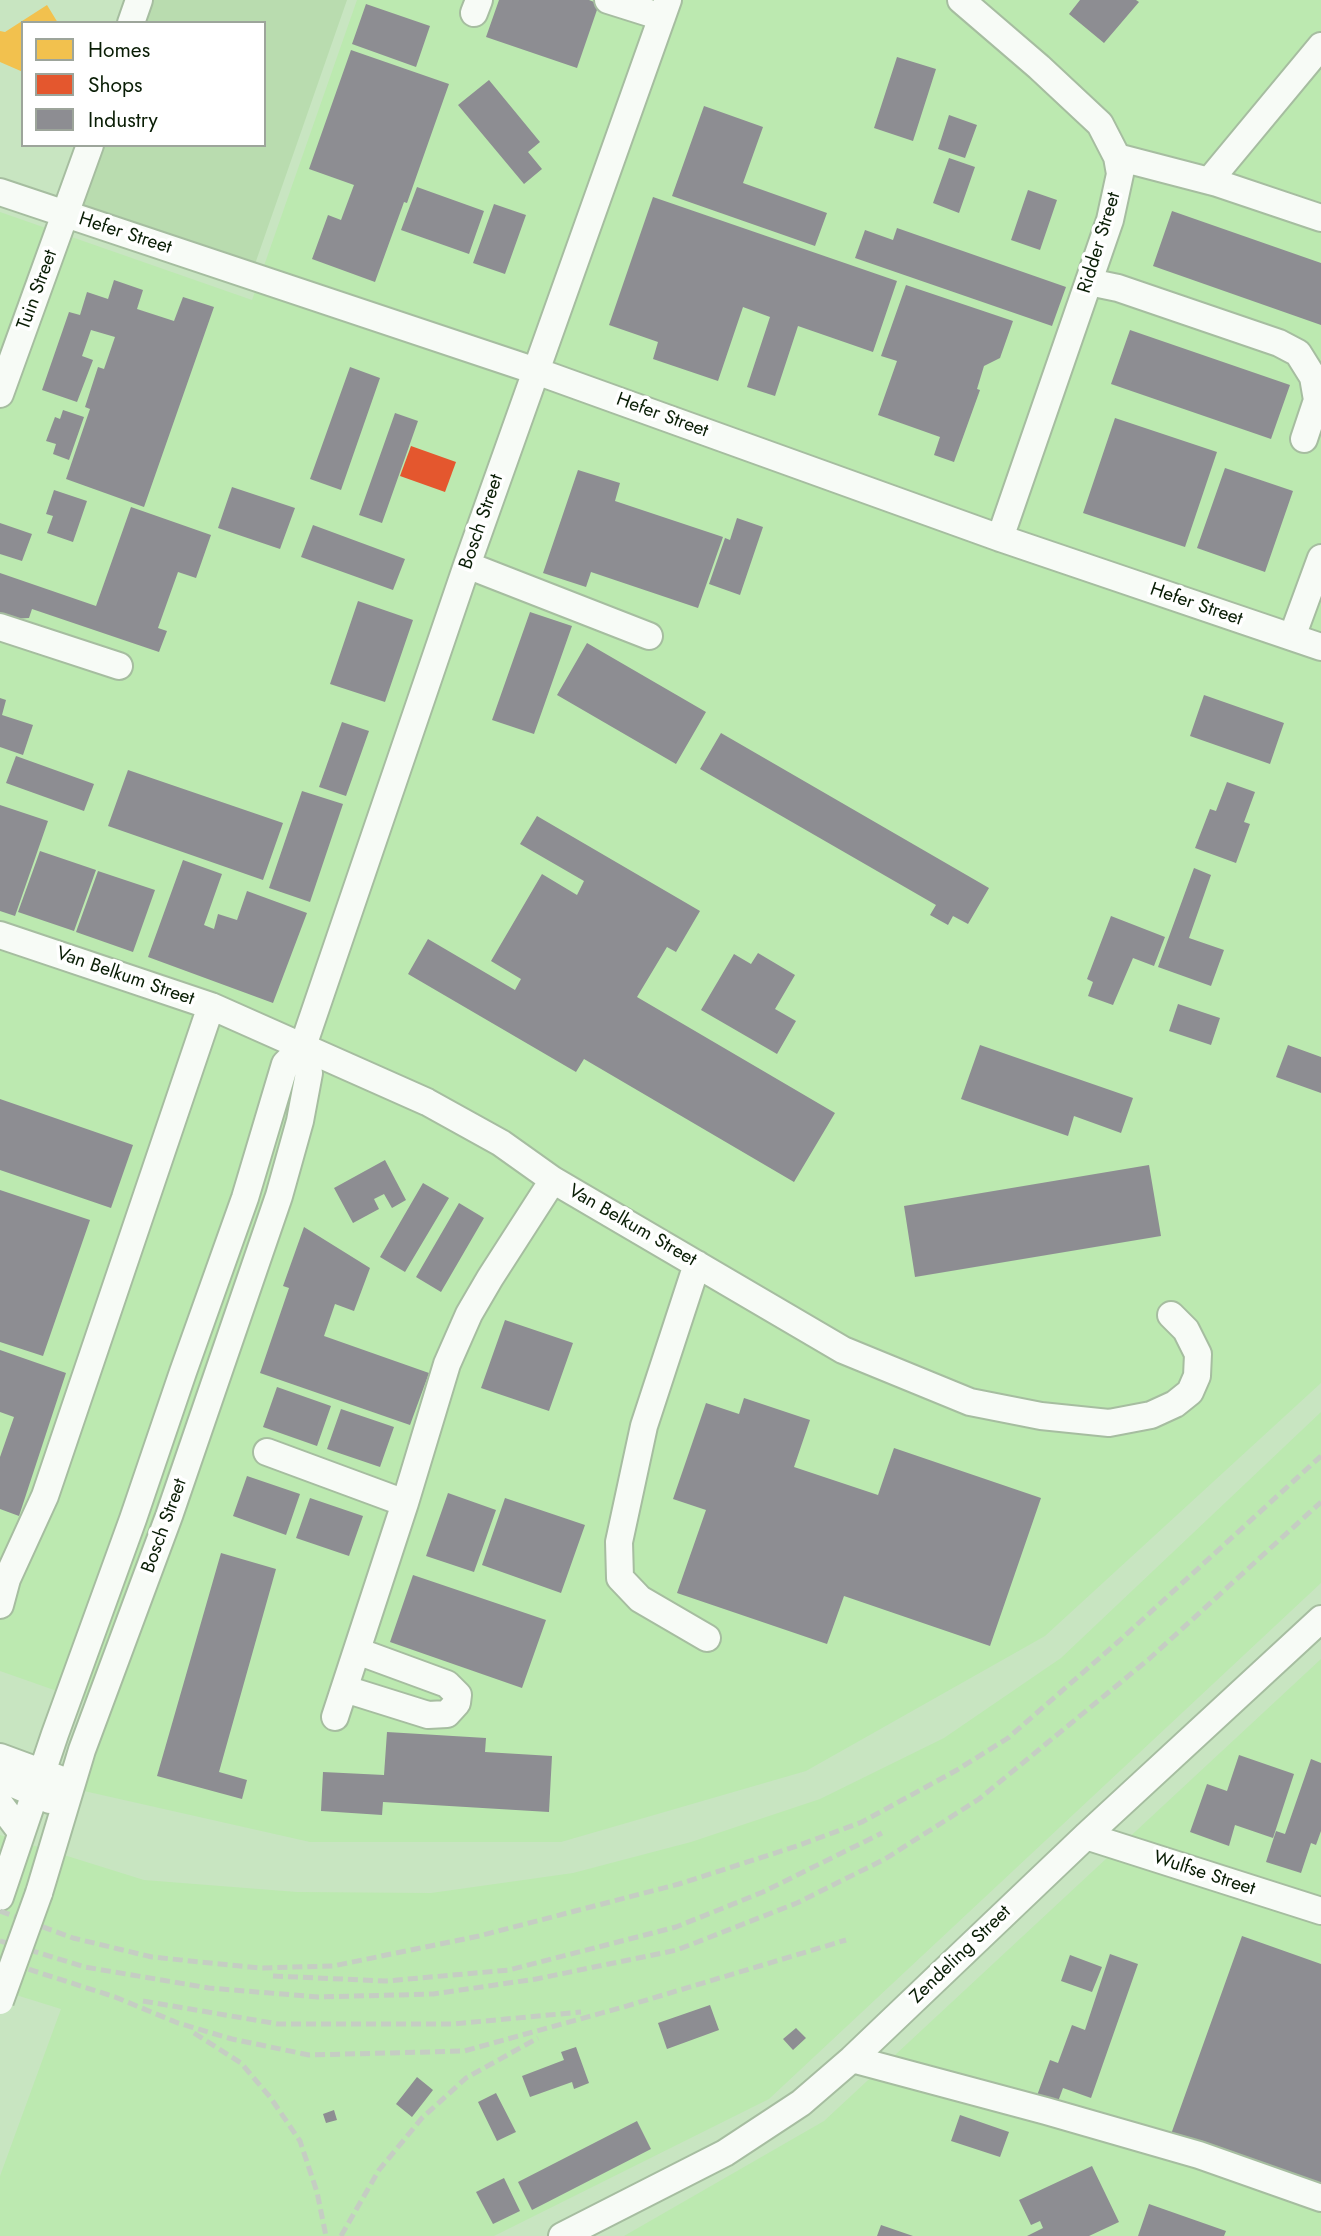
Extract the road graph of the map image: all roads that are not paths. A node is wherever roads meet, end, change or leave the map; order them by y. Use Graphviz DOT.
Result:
graph roads {
  1 [pos="139,0"];
  2 [pos="608,0"];
  3 [pos="961,0"];
  4 [pos="665,8"];
  5 [pos="132,21"];
  6 [pos="1321,46"];
  7 [pos="88,147"];
  8 [pos="1117,157"];
  9 [pos="1209,181"];
  10 [pos="0,192"];
  11 [pos="66,215"];
  12 [pos="1320,215"];
  13 [pos="1089,282"];
  14 [pos="536,371"];
  15 [pos="0,394"];
  16 [pos="1304,439"];
  17 [pos="1000,538"];
  18 [pos="1321,558"];
  19 [pos="467,565"];
  20 [pos="0,627"];
  21 [pos="649,636"];
  22 [pos="1292,637"];
  23 [pos="1321,647"];
  24 [pos="119,666"];
  25 [pos="3,943"];
  26 [pos="211,1006"];
  27 [pos="303,1046"];
  28 [pos="553,1180"];
  29 [pos="696,1264"];
  30 [pos="1171,1315"];
  31 [pos="267,1452"];
  32 [pos="405,1503"];
  33 [pos="0,1605"];
  34 [pos="1321,1619"];
  35 [pos="707,1638"];
  36 [pos="357,1651"];
  37 [pos="345,1689"];
  38 [pos="335,1717"];
  39 [pos="0,1757"];
  40 [pos="0,1778"];
  41 [pos="38,1783"];
  42 [pos="69,1795"];
  43 [pos="0,1804"];
  44 [pos="21,1832"];
  45 [pos="1086,1836"];
  46 [pos="3,1888"];
  47 [pos="1321,1911"];
  48 [pos="0,2001"];
  49 [pos="852,2059"];
  50 [pos="1321,2198"];
  51 [pos="562,2236"];
  1 -- 5 [label="street"];
  2 -- 4 [label="street"];
  3 -- 8 [label="street, Ridder Street"];
  4 -- 14 [label="street, Bosch Street"];
  6 -- 9 [label="street"];
  7 -- 11 [label="street, Tuin Street"];
  8 -- 9 [label="street"];
  8 -- 13 [label="street, Ridder Street"];
  9 -- 12 [label="street"];
  10 -- 11 [label="street, Hefer Street"];
  11 -- 14 [label="street, Hefer Street"];
  11 -- 15 [label="street, Tuin Street"];
  13 -- 16 [label="street"];
  13 -- 17 [label="street, Ridder Street"];
  14 -- 17 [label="street, Hefer Street"];
  14 -- 19 [label="street, Bosch Street"];
  17 -- 22 [label="street, Hefer Street"];
  18 -- 22 [label="street"];
  19 -- 21 [label="street"];
  19 -- 27 [label="street, Bosch Street"];
  20 -- 24 [label="street"];
  22 -- 23 [label="street, Hefer Street"];
  25 -- 26 [label="street, Van Belkum Street"];
  26 -- 27 [label="street, Van Belkum Street"];
  26 -- 33 [label="street"];
  27 -- 28 [label="street, Van Belkum Street"];
  27 -- 41 [label="street, Bosch Street"];
  27 -- 42 [label="street, Bosch Street"];
  28 -- 29 [label="street, Van Belkum Street"];
  28 -- 32 [label="street"];
  29 -- 30 [label="street, Van Belkum Street"];
  29 -- 35 [label="street"];
  31 -- 32 [label="street"];
  32 -- 36 [label="street"];
  34 -- 45 [label="street, Zendeling Street"];
  36 -- 37 [label="street"];
  36 -- 37 [label="street"];
  37 -- 38 [label="street"];
  39 -- 41 [label="street"];
  40 -- 41 [label="street"];
  41 -- 42 [label="street"];
  41 -- 44 [label="street, Bosch Street"];
  42 -- 48 [label="street, Bosch Street, bridge"];
  43 -- 44 [label="street"];
  44 -- 46 [label="street, Bosch Street"];
  45 -- 47 [label="street, Wulfse Street"];
  45 -- 49 [label="street, Zendeling Street"];
  49 -- 50 [label="street"];
  49 -- 51 [label="street, Zendeling Street"];
}
